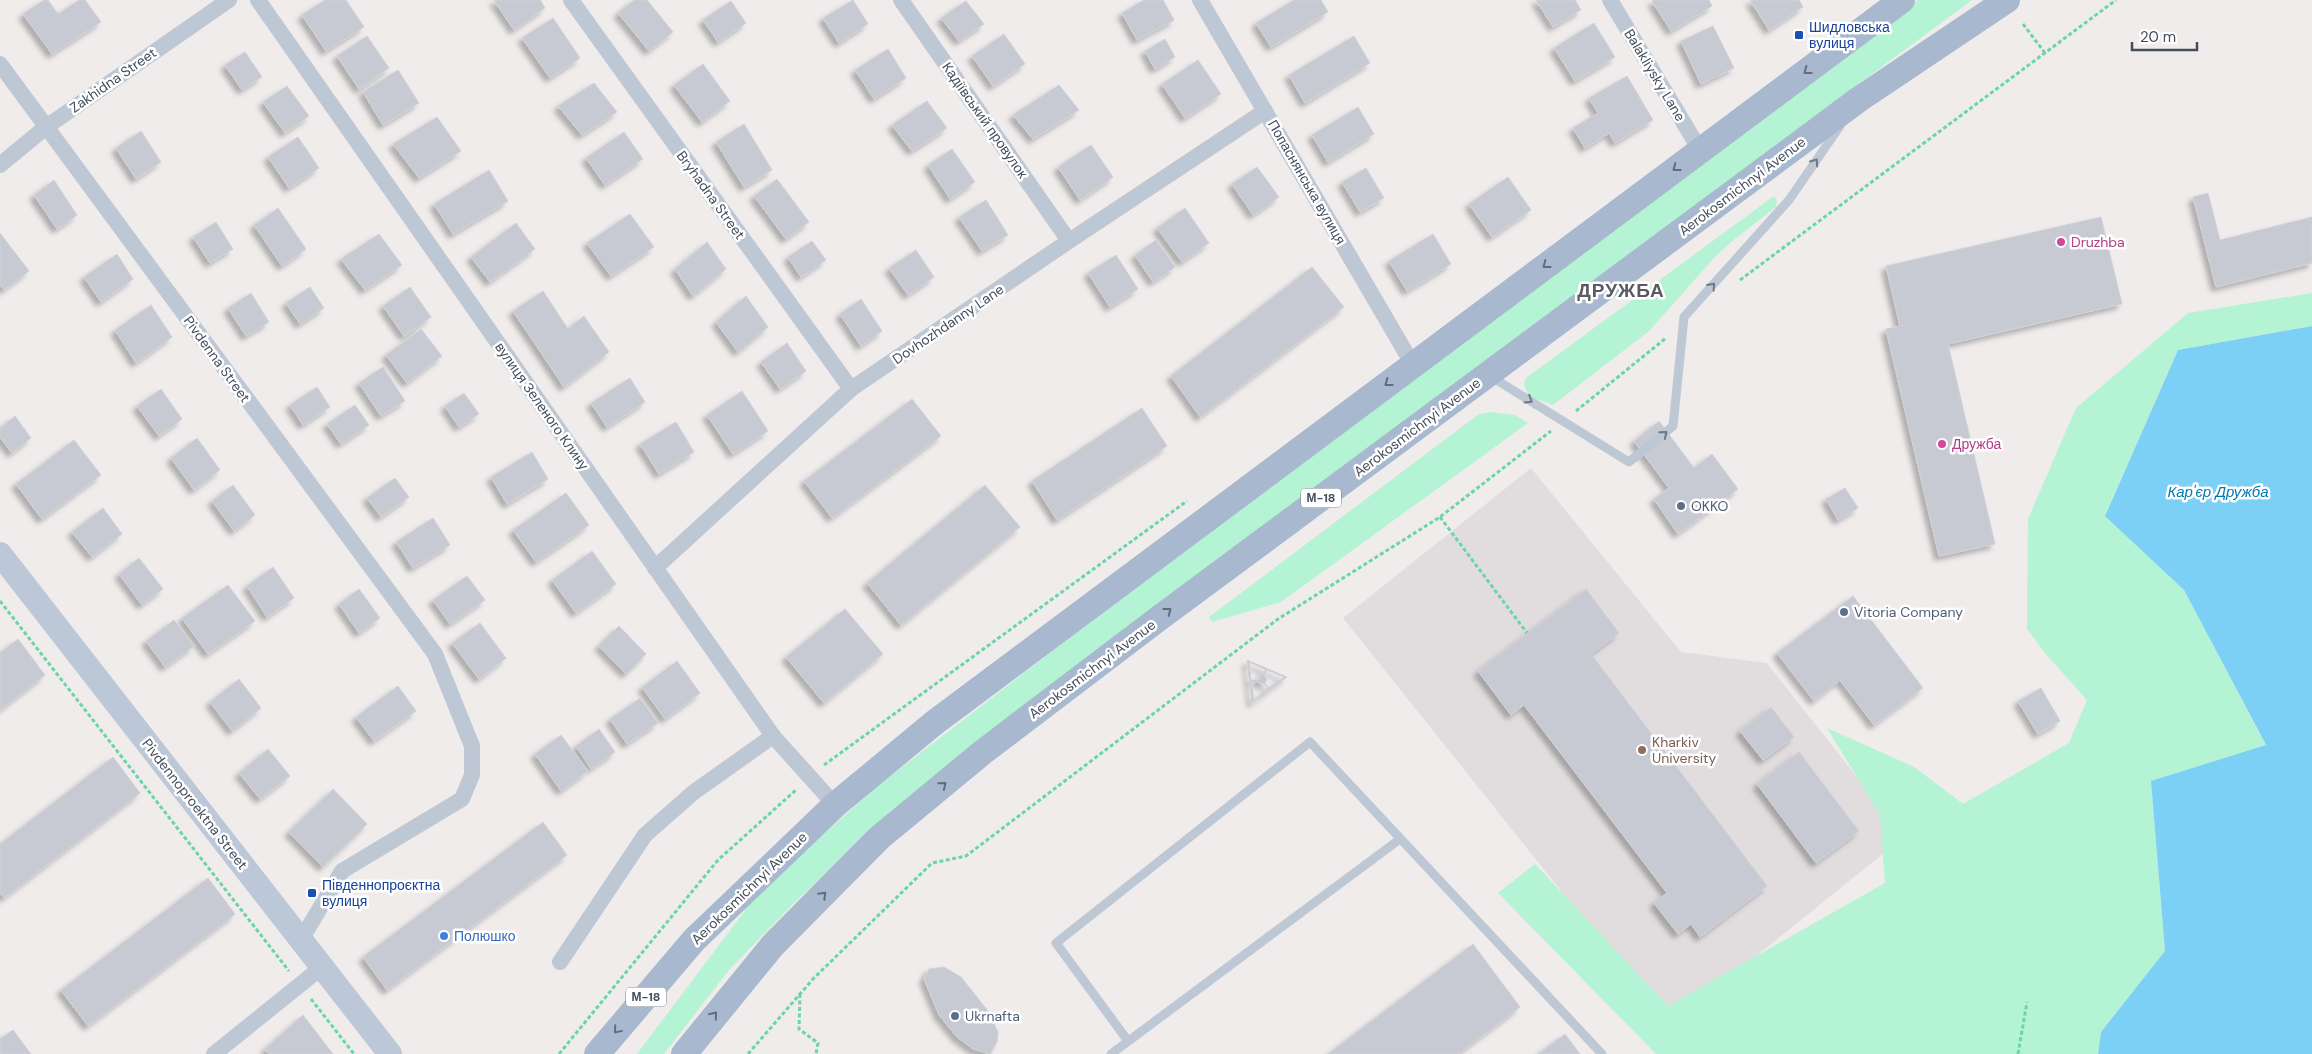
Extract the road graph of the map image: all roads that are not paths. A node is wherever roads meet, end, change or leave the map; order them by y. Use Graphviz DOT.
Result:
graph roads {
  1 [pos="229,0"];
  2 [pos="258,0"];
  3 [pos="570,0"];
  4 [pos="901,0"];
  5 [pos="1200,0"];
  6 [pos="1610,0"];
  7 [pos="1902,0"];
  8 [pos="2007,0"];
  9 [pos="0,64"];
  10 [pos="1858,100"];
  11 [pos="1266,111"];
  12 [pos="46,127"];
  13 [pos="1700,150"];
  14 [pos="0,165"];
  15 [pos="1069,241"];
  16 [pos="1413,365"];
  17 [pos="1488,375"];
  18 [pos="851,390"];
  19 [pos="2,562"];
  20 [pos="655,568"];
  21 [pos="773,736"];
  22 [pos="835,806"];
  23 [pos="1400,839"];
  24 [pos="301,940"];
  25 [pos="560,962"];
  26 [pos="322,967"];
  27 [pos="1128,1041"];
  28 [pos="214,1054"];
  29 [pos="390,1054"];
  30 [pos="597,1054"];
  31 [pos="684,1054"];
  32 [pos="1110,1054"];
  33 [pos="1602,1054"];
  1 -- 12 [label="street, Zakhidna Street"];
  2 -- 20 [label="street, вулиця Зеленого Клину"];
  3 -- 18 [label="street, Bryhadna Street"];
  4 -- 15 [label="street, Кадіївський провулок"];
  5 -- 11 [label="street, Попаснянська вулиця"];
  6 -- 13 [label="street, Balakliysky Lane"];
  7 -- 13 [label="main road, Aerokosmichnyi Avenue / М-18, one-way"];
  8 -- 10 [label="main road, Aerokosmichnyi Avenue / М-18"];
  9 -- 12 [label="street, Pivdenna Street"];
  10 -- 17 [label="main road, Aerokosmichnyi Avenue / М-18"];
  17 -- 10 [label="lane, one-way"];
  11 -- 15 [label="street, Dovhozhdanny Lane"];
  11 -- 16 [label="street, Попаснянська вулиця"];
  12 -- 14 [label="street, Zakhidna Street"];
  12 -- 24 [label="street, Pivdenna Street"];
  13 -- 16 [label="main road, Aerokosmichnyi Avenue / М-18, one-way"];
  15 -- 18 [label="street, Dovhozhdanny Lane"];
  16 -- 22 [label="main road, Aerokosmichnyi Avenue / М-18, one-way"];
  31 -- 17 [label="main road, Aerokosmichnyi Avenue / М-18, one-way"];
  18 -- 20 [label="street, Dovhozhdanny Lane"];
  19 -- 24 [label="main road, Pivdennoproektna Street"];
  20 -- 21 [label="street, вулиця Зеленого Клину"];
  21 -- 22 [label="street, вулиця Зеленого Клину"];
  21 -- 25 [label="street"];
  22 -- 30 [label="main road, Aerokosmichnyi Avenue / М-18, one-way"];
  23 -- 27 [label="lane"];
  23 -- 27 [label="lane"];
  23 -- 33 [label="lane"];
  24 -- 26 [label="main road, Pivdennoproektna Street"];
  26 -- 28 [label="street"];
  26 -- 29 [label="main road, Pivdennoproektna Street"];
  27 -- 32 [label="lane"];
}
